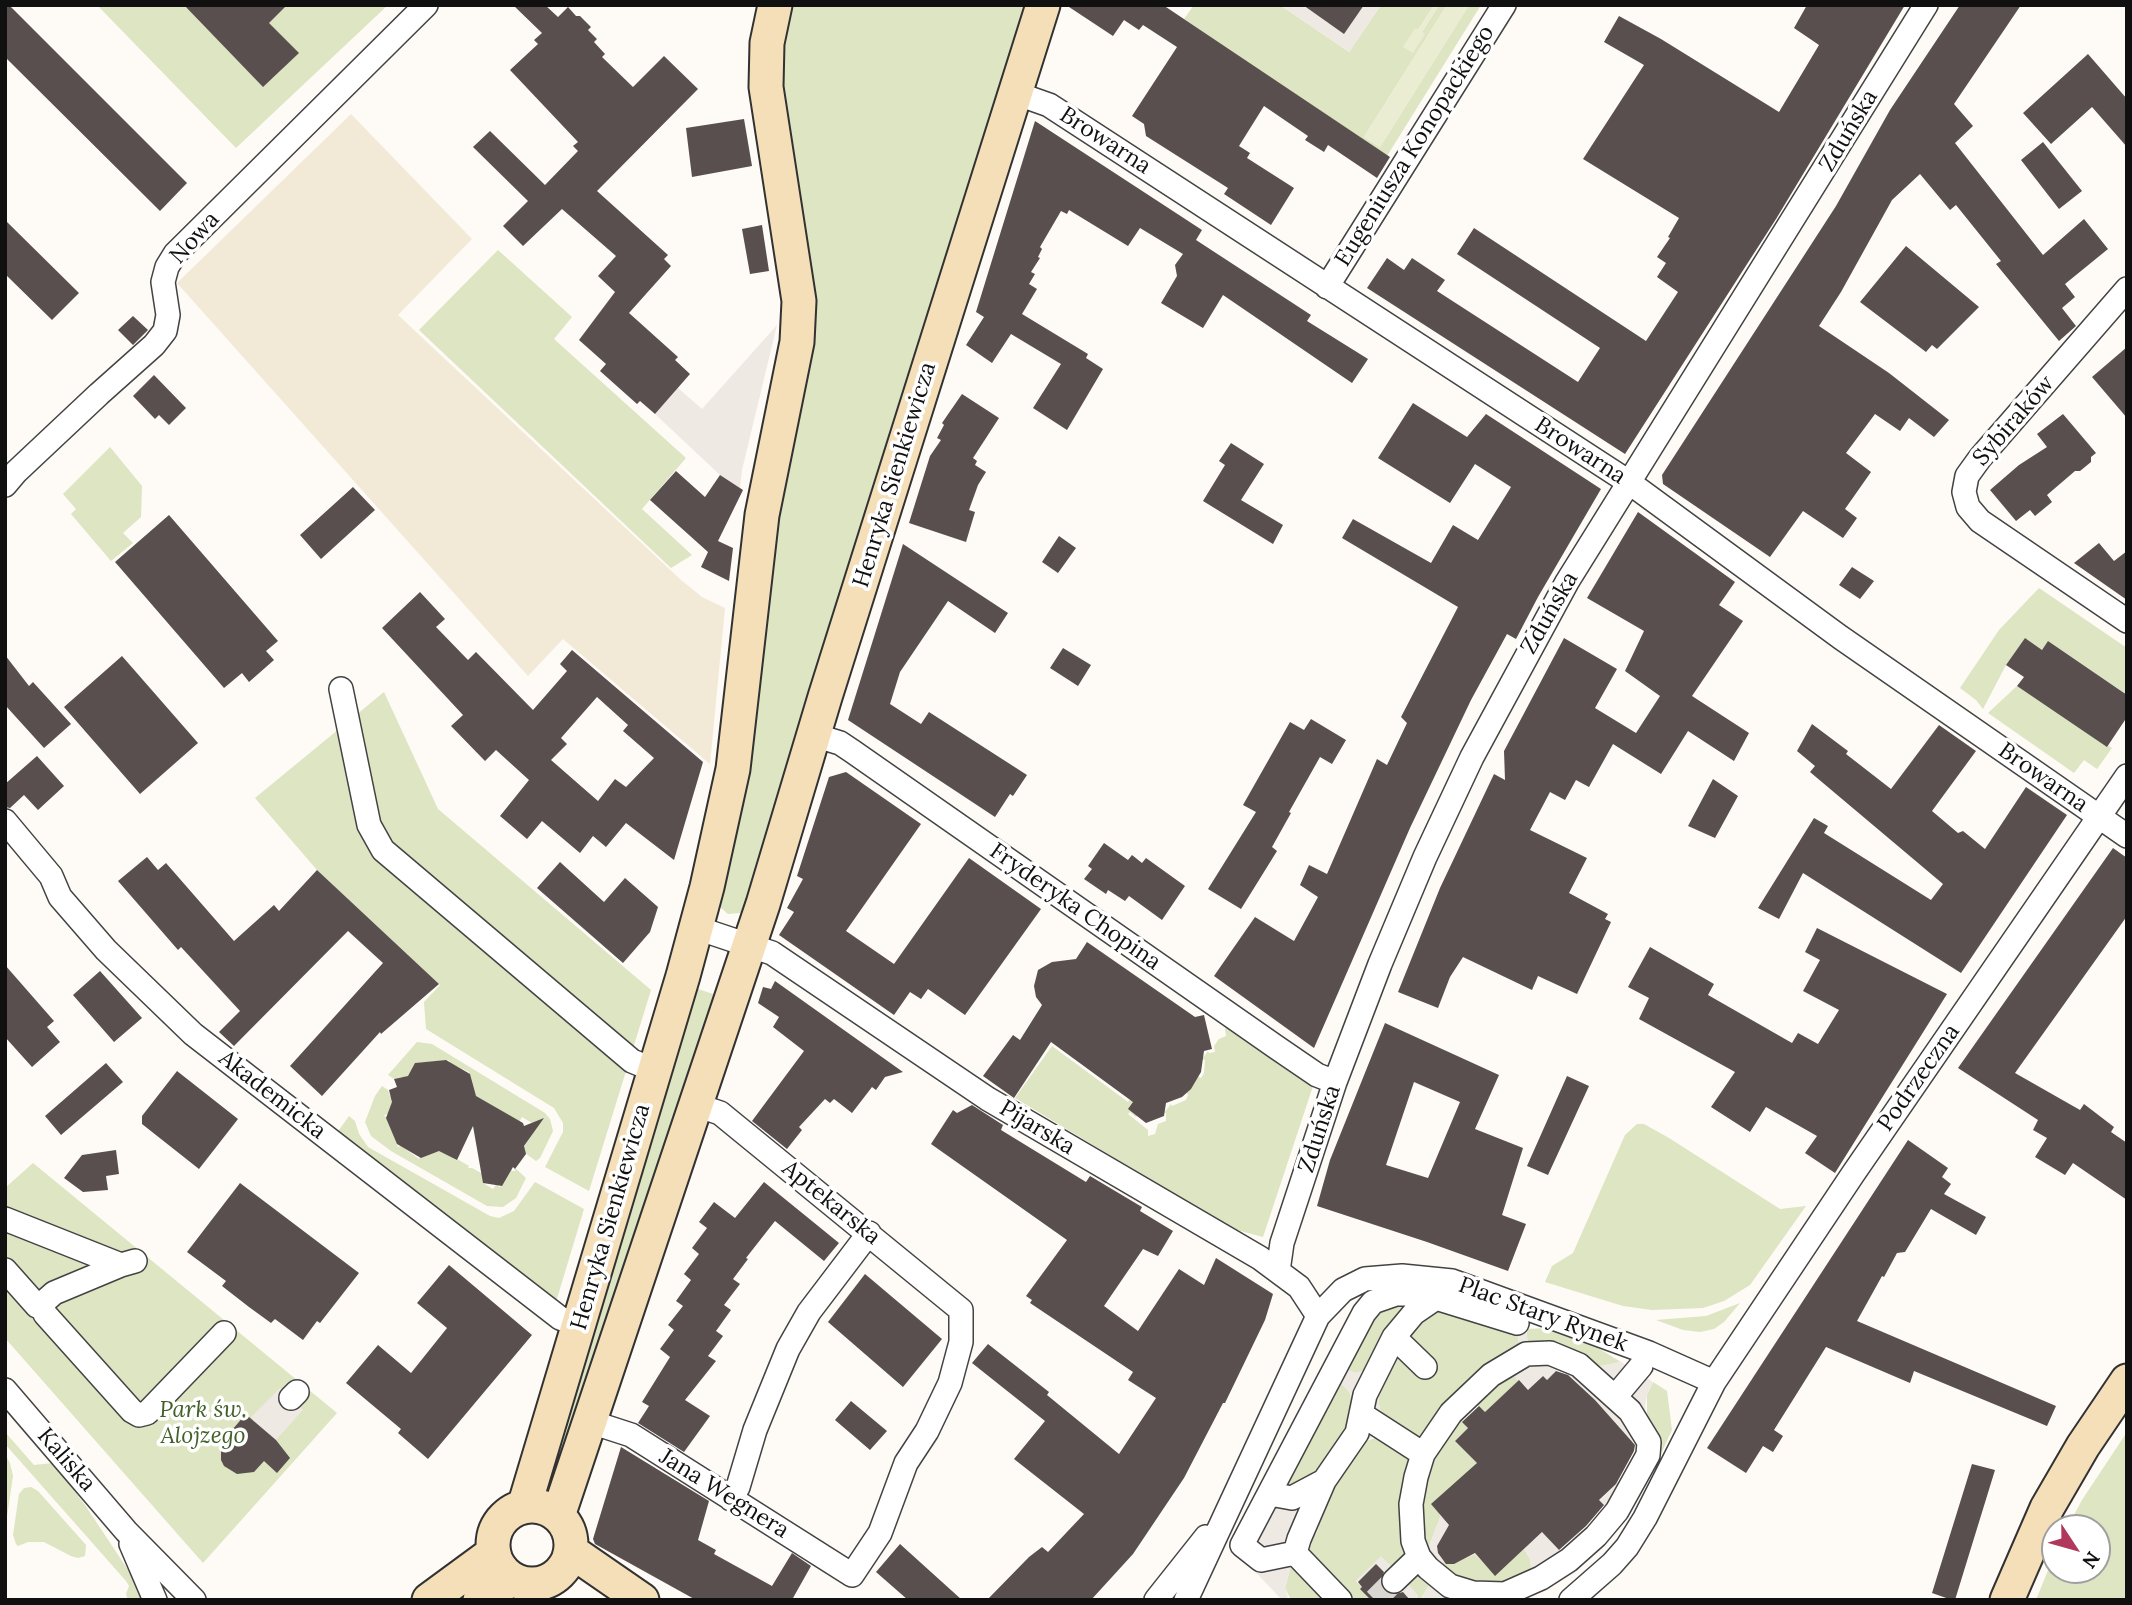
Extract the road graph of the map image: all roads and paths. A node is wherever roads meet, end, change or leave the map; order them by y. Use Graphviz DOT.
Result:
graph roads {
  1 [pos="426,5"];
  2 [pos="775,5"];
  3 [pos="1044,5"];
  4 [pos="1504,5"];
  5 [pos="1926,5"];
  6 [pos="1015,93"];
  7 [pos="1326,287"];
  8 [pos="2127,289"];
  9 [pos="1630,483"];
  10 [pos="5,485"];
  11 [pos="2127,621"];
  12 [pos="341,689"];
  13 [pos="814,735"];
  14 [pos="2127,776"];
  15 [pos="2099,817"];
  16 [pos="5,821"];
  17 [pos="2127,836"];
  18 [pos="697,928"];
  19 [pos="750,945"];
  20 [pos="654,1070"];
  21 [pos="1335,1082"];
  22 [pos="696,1105"];
  23 [pos="5,1219"];
  24 [pos="869,1233"];
  25 [pos="5,1270"];
  26 [pos="1278,1271"];
  27 [pos="1436,1298"];
  28 [pos="56,1301"];
  29 [pos="1519,1314"];
  30 [pos="1318,1316"];
  31 [pos="579,1325"];
  32 [pos="225,1334"];
  33 [pos="1394,1337"];
  34 [pos="1526,1354"];
  35 [pos="1642,1366"];
  36 [pos="1425,1367"];
  37 [pos="1334,1369"];
  38 [pos="1532,1376"];
  39 [pos="2127,1381"];
  40 [pos="1714,1382"];
  41 [pos="5,1390"];
  42 [pos="1368,1390"];
  43 [pos="1615,1397"];
  44 [pos="1361,1414"];
  45 [pos="591,1422"];
  46 [pos="1423,1454"];
  47 [pos="1324,1481"];
  48 [pos="1270,1494"];
  49 [pos="1625,1496"];
  50 [pos="731,1499"];
  51 [pos="1231,1500"];
  52 [pos="524,1507"];
  53 [pos="558,1516"];
  54 [pos="1626,1523"];
  55 [pos="126,1531"];
  56 [pos="1295,1553"];
  57 [pos="1419,1557"];
  58 [pos="565,1562"];
  59 [pos="502,1566"];
  60 [pos="852,1575"];
  61 [pos="1394,1581"];
  62 [pos="1506,1597"];
  63 [pos="155,1600"];
  64 [pos="194,1600"];
  65 [pos="429,1600"];
  66 [pos="480,1600"];
  67 [pos="613,1600"];
  68 [pos="642,1600"];
  69 [pos="1156,1600"];
  70 [pos="1186,1600"];
  71 [pos="1340,1600"];
  72 [pos="1571,1600"];
  73 [pos="2007,1600"];
  1 -- 10 [label="street, Nowa"];
  2 -- 18 [label="street, Henryka Sienkiewicza"];
  3 -- 6 [label="street, Henryka Sienkiewicza"];
  4 -- 7 [label="street, Eugeniusza Konopackiego"];
  5 -- 9 [label="street, Zduńska"];
  6 -- 7 [label="street, Browarna"];
  6 -- 13 [label="street, Henryka Sienkiewicza"];
  7 -- 9 [label="street, Browarna"];
  8 -- 11 [label="street, Sybiraków"];
  9 -- 15 [label="street, Browarna"];
  9 -- 21 [label="street, Zduńska"];
  12 -- 20 [label="street"];
  13 -- 19 [label="street, Henryka Sienkiewicza"];
  13 -- 21 [label="street, Fryderyka Chopina"];
  14 -- 15 [label="street, Podrzeczna"];
  15 -- 17 [label="street, Browarna"];
  15 -- 40 [label="street, Podrzeczna"];
  16 -- 31 [label="street, Akademicka"];
  18 -- 19 [label="street"];
  18 -- 20 [label="street, Henryka Sienkiewicza"];
  19 -- 22 [label="street, Henryka Sienkiewicza"];
  19 -- 26 [label="street, Pijarska"];
  20 -- 31 [label="street, Henryka Sienkiewicza"];
  21 -- 26 [label="street, Zduńska"];
  22 -- 24 [label="street, Aptekarska"];
  22 -- 45 [label="street, Henryka Sienkiewicza"];
  23 -- 28 [label="street"];
  24 -- 50 [label="street"];
  24 -- 60 [label="street, Aptekarska"];
  25 -- 28 [label="street"];
  26 -- 30 [label="street, Pijarska"];
  27 -- 29 [label="street"];
  27 -- 33 [label="street"];
  27 -- 37 [label="street"];
  28 -- 32 [label="street"];
  29 -- 30 [label="street, Plac Stary Rynek"];
  29 -- 34 [label="street"];
  29 -- 40 [label="street, Plac Stary Rynek"];
  30 -- 51 [label="street, Plac Stary Rynek"];
  31 -- 52 [label="street, Henryka Sienkiewicza"];
  33 -- 36 [label="street"];
  33 -- 42 [label="street"];
  34 -- 38 [label="street"];
  34 -- 43 [label="street"];
  34 -- 46 [label="street"];
  35 -- 43 [label="street"];
  37 -- 42 [label="street"];
  37 -- 48 [label="street"];
  39 -- 73 [label="street"];
  40 -- 72 [label="street"];
  41 -- 55 [label="street, Kaliska"];
  42 -- 44 [label="street"];
  43 -- 49 [label="street"];
  44 -- 46 [label="street"];
  44 -- 47 [label="street"];
  45 -- 50 [label="street, Jana Wegnera"];
  45 -- 53 [label="street, Henryka Sienkiewicza"];
  46 -- 57 [label="street"];
  47 -- 48 [label="street"];
  47 -- 56 [label="street"];
  48 -- 56 [label="street"];
  49 -- 54 [label="street"];
  49 -- 62 [label="street"];
  50 -- 60 [label="street, Jana Wegnera"];
  51 -- 69 [label="street, Plac Stary Rynek"];
  51 -- 70 [label="street, Plac Stary Rynek"];
  52 -- 53 [label="street"];
  52 -- 59 [label="street"];
  53 -- 58 [label="street"];
  55 -- 63 [label="street, Kaliska"];
  55 -- 64 [label="street, Kaliska"];
  56 -- 71 [label="street"];
  57 -- 61 [label="street"];
  57 -- 62 [label="street"];
  58 -- 59 [label="street"];
  58 -- 67 [label="street"];
  58 -- 68 [label="street"];
  59 -- 65 [label="street"];
  59 -- 66 [label="street"];
}
